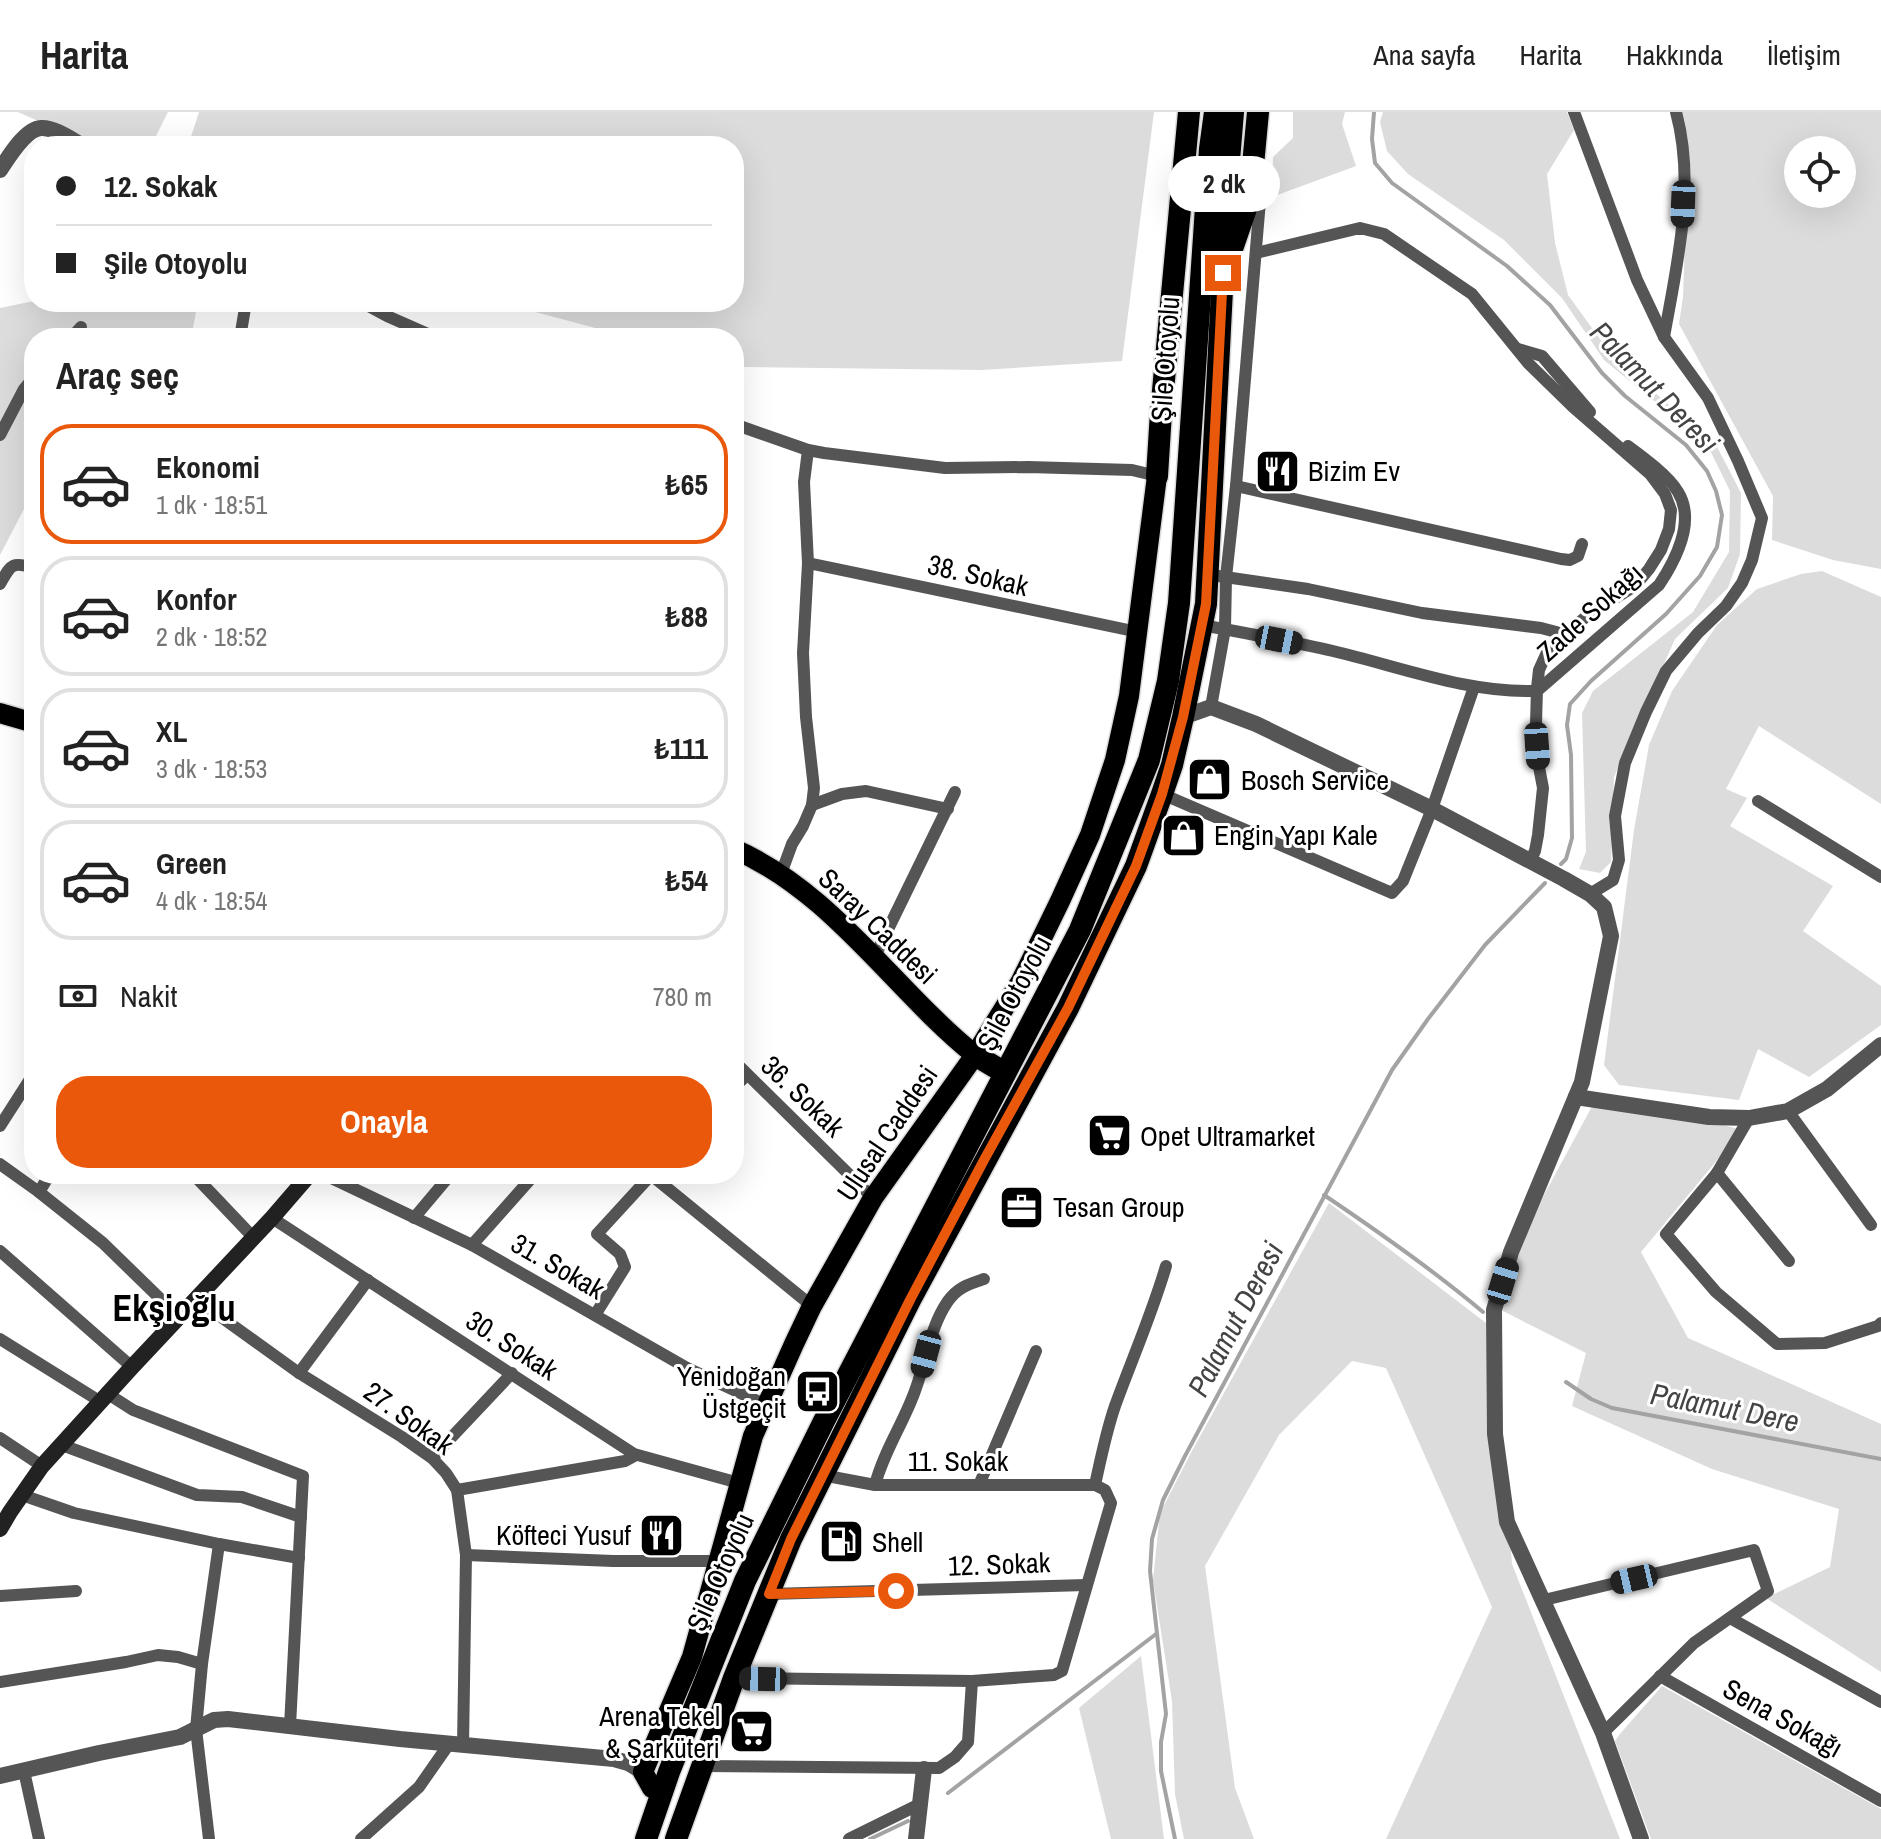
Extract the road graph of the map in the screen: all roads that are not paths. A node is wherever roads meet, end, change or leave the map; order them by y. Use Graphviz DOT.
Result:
graph roads {
  1 [pos="1189,112"];
  2 [pos="1215,112"];
  3 [pos="1233,112"];
  4 [pos="1258,112"];
  5 [pos="1574,112"];
  6 [pos="1676,112"];
  7 [pos="27,136"];
  8 [pos="66,136"];
  9 [pos="24,139"];
  10 [pos="0,170"];
  11 [pos="1262,177"];
  12 [pos="1256,253"];
  13 [pos="1223,273"];
  14 [pos="380,312"];
  15 [pos="414,328"];
  16 [pos="1664,337"];
  17 [pos="1518,349"];
  18 [pos="1219,382"];
  19 [pos="24,389"];
  20 [pos="1244,401"];
  21 [pos="744,428"];
  22 [pos="0,435"];
  23 [pos="808,450"];
  24 [pos="1157,476"];
  25 [pos="1236,486"];
  26 [pos="1582,544"];
  27 [pos="808,563"];
  28 [pos="24,565"];
  29 [pos="1216,575"];
  30 [pos="0,584"];
  31 [pos="1202,625"];
  32 [pos="1225,629"];
  33 [pos="1138,632"];
  34 [pos="1564,634"];
  35 [pos="1474,687"];
  36 [pos="1537,691"];
  37 [pos="1211,707"];
  38 [pos="0,713"];
  39 [pos="1183,717"];
  40 [pos="24,720"];
  41 [pos="955,792"];
  42 [pos="1162,794"];
  43 [pos="1758,801"];
  44 [pos="812,805"];
  45 [pos="948,809"];
  46 [pos="1432,809"];
  47 [pos="744,853"];
  48 [pos="1530,861"];
  49 [pos="781,874"];
  50 [pos="1881,877"];
  51 [pos="1590,894"];
  52 [pos="874,958"];
  53 [pos="1881,1045"];
  54 [pos="975,1055"];
  55 [pos="744,1072"];
  56 [pos="1005,1073"];
  57 [pos="747,1075"];
  58 [pos="744,1078"];
  59 [pos="24,1089"];
  60 [pos="1576,1097"];
  61 [pos="1788,1111"];
  62 [pos="1749,1118"];
  63 [pos="0,1126"];
  64 [pos="0,1164"];
  65 [pos="1717,1173"];
  66 [pos="24,1181"];
  67 [pos="28,1184"];
  68 [pos="44,1184"];
  69 [pos="203,1184"];
  70 [pos="298,1184"];
  71 [pos="344,1184"];
  72 [pos="443,1184"];
  73 [pos="526,1184"];
  74 [pos="642,1184"];
  75 [pos="663,1184"];
  76 [pos="39,1192"];
  77 [pos="873,1198"];
  78 [pos="272,1218"];
  79 [pos="414,1218"];
  80 [pos="1871,1225"];
  81 [pos="253,1237"];
  82 [pos="472,1245"];
  83 [pos="0,1251"];
  84 [pos="1789,1261"];
  85 [pos="1166,1266"];
  86 [pos="984,1279"];
  87 [pos="368,1280"];
  88 [pos="196,1299"];
  89 [pos="812,1306"];
  90 [pos="595,1315"];
  91 [pos="179,1317"];
  92 [pos="1881,1323"];
  93 [pos="0,1339"];
  94 [pos="1036,1351"];
  95 [pos="132,1367"];
  96 [pos="299,1373"];
  97 [pos="512,1373"];
  98 [pos="104,1398"];
  99 [pos="766,1405"];
  100 [pos="0,1438"];
  101 [pos="62,1445"];
  102 [pos="636,1455"];
  103 [pos="432,1458"];
  104 [pos="42,1466"];
  105 [pos="822,1475"];
  106 [pos="739,1483"];
  107 [pos="875,1485"];
  108 [pos="979,1485"];
  109 [pos="1095,1485"];
  110 [pos="457,1490"];
  111 [pos="22,1495"];
  112 [pos="5,1509"];
  113 [pos="301,1517"];
  114 [pos="0,1529"];
  115 [pos="219,1544"];
  116 [pos="466,1555"];
  117 [pos="299,1558"];
  118 [pos="719,1561"];
  119 [pos="745,1581"];
  120 [pos="1086,1585"];
  121 [pos="76,1591"];
  122 [pos="769,1594"];
  123 [pos="0,1596"];
  124 [pos="1544,1600"];
  125 [pos="1730,1618"];
  126 [pos="202,1664"];
  127 [pos="1660,1676"];
  128 [pos="734,1678"];
  129 [pos="972,1681"];
  130 [pos="0,1682"];
  131 [pos="1881,1702"];
  132 [pos="290,1726"];
  133 [pos="196,1729"];
  134 [pos="1603,1733"];
  135 [pos="456,1745"];
  136 [pos="702,1766"];
  137 [pos="924,1769"];
  138 [pos="24,1771"];
  139 [pos="0,1776"];
  140 [pos="648,1780"];
  141 [pos="1881,1801"];
  142 [pos="920,1804"];
  143 [pos="39,1839"];
  144 [pos="209,1839"];
  145 [pos="361,1839"];
  146 [pos="632,1839"];
  147 [pos="646,1839"];
  148 [pos="676,1839"];
  149 [pos="688,1839"];
  150 [pos="849,1839"];
  151 [pos="916,1839"];
  152 [pos="1641,1839"];
  1 -- 24 [label="highway"];
  2 -- 56 [label="highway, Şile Otoyolu"];
  3 -- 13 [label="highway, Şile Otoyolu"];
  4 -- 13 [label="highway"];
  5 -- 16 [label="street"];
  6 -- 16 [label="street"];
  7 -- 8 [label="street"];
  9 -- 10 [label="street"];
  11 -- 12 [label="street"];
  12 -- 17 [label="street"];
  12 -- 20 [label="street"];
  13 -- 18 [label="highway, Şile Otoyolu"];
  14 -- 15 [label="street"];
  16 -- 51 [label="street"];
  17 -- 34 [label="street"];
  17 -- 36 [label="street, Zade Sokağı"];
  18 -- 20 [label="street"];
  18 -- 29 [label="highway, Şile Otoyolu"];
  19 -- 22 [label="street"];
  20 -- 25 [label="street"];
  21 -- 23 [label="street"];
  23 -- 24 [label="street"];
  23 -- 27 [label="street"];
  24 -- 33 [label="main road, Ulusal Caddesi"];
  25 -- 26 [label="street"];
  25 -- 29 [label="street"];
  27 -- 33 [label="street, 38. Sokak"];
  27 -- 44 [label="street"];
  28 -- 30 [label="street"];
  29 -- 31 [label="highway, Şile Otoyolu"];
  29 -- 32 [label="street"];
  29 -- 34 [label="street"];
  31 -- 32 [label="street, Zade Sokağı"];
  31 -- 39 [label="highway, Şile Otoyolu"];
  32 -- 35 [label="street, Zade Sokağı"];
  32 -- 37 [label="street"];
  33 -- 54 [label="main road, Ulusal Caddesi"];
  34 -- 36 [label="street"];
  35 -- 36 [label="street, Zade Sokağı"];
  35 -- 46 [label="street"];
  36 -- 48 [label="street"];
  37 -- 39 [label="street"];
  37 -- 46 [label="street"];
  38 -- 40 [label="main road"];
  39 -- 42 [label="highway, Şile Otoyolu"];
  41 -- 45 [label="street"];
  42 -- 46 [label="street"];
  42 -- 105 [label="highway, Şile Otoyolu"];
  43 -- 50 [label="street"];
  44 -- 45 [label="street"];
  44 -- 49 [label="street"];
  45 -- 52 [label="street"];
  46 -- 48 [label="street"];
  47 -- 49 [label="main road, Saray Caddesi"];
  48 -- 51 [label="street"];
  49 -- 52 [label="main road, Saray Caddesi"];
  51 -- 60 [label="street"];
  52 -- 54 [label="main road, Saray Caddesi"];
  53 -- 61 [label="street"];
  54 -- 56 [label="highway"];
  54 -- 77 [label="main road, Ulusal Caddesi"];
  55 -- 57 [label="street, 36. Sokak"];
  56 -- 119 [label="highway, Şile Otoyolu"];
  57 -- 58 [label="street"];
  57 -- 77 [label="street, 36. Sokak"];
  59 -- 63 [label="street"];
  60 -- 62 [label="street"];
  60 -- 124 [label="street"];
  61 -- 62 [label="street"];
  61 -- 80 [label="street"];
  62 -- 65 [label="street"];
  64 -- 66 [label="street"];
  65 -- 84 [label="street"];
  65 -- 92 [label="street"];
  67 -- 76 [label="street"];
  68 -- 76 [label="street"];
  69 -- 81 [label="street"];
  70 -- 78 [label="main road"];
  71 -- 79 [label="street, 31. Sokak"];
  72 -- 79 [label="street"];
  73 -- 82 [label="street"];
  74 -- 90 [label="street"];
  75 -- 89 [label="street"];
  76 -- 91 [label="street"];
  77 -- 89 [label="main road, Ulusal Caddesi"];
  78 -- 81 [label="main road"];
  78 -- 87 [label="street, 30. Sokak"];
  79 -- 82 [label="street, 31. Sokak"];
  81 -- 88 [label="main road"];
  82 -- 90 [label="street, 31. Sokak"];
  83 -- 95 [label="street"];
  85 -- 109 [label="street"];
  86 -- 107 [label="street"];
  87 -- 96 [label="street"];
  87 -- 97 [label="street, 30. Sokak"];
  88 -- 91 [label="main road"];
  88 -- 96 [label="street, 27. Sokak"];
  89 -- 99 [label="main road, Ulusal Caddesi"];
  90 -- 99 [label="street, 31. Sokak"];
  91 -- 95 [label="main road"];
  93 -- 98 [label="street"];
  94 -- 108 [label="street"];
  95 -- 98 [label="main road"];
  96 -- 103 [label="street, 27. Sokak"];
  97 -- 102 [label="street, 30. Sokak"];
  97 -- 103 [label="street"];
  98 -- 101 [label="main road"];
  98 -- 113 [label="street"];
  99 -- 106 [label="main road, Ulusal Caddesi"];
  100 -- 104 [label="street"];
  101 -- 104 [label="main road"];
  101 -- 113 [label="street"];
  102 -- 106 [label="street, 30. Sokak"];
  102 -- 110 [label="street"];
  103 -- 110 [label="street, 27. Sokak"];
  104 -- 111 [label="main road"];
  105 -- 107 [label="street, 11. Sokak"];
  105 -- 122 [label="highway, Şile Otoyolu"];
  106 -- 118 [label="main road, Ulusal Caddesi"];
  107 -- 108 [label="street, 11. Sokak"];
  108 -- 109 [label="street, 11. Sokak"];
  109 -- 120 [label="street"];
  110 -- 116 [label="street, 27. Sokak"];
  111 -- 112 [label="main road"];
  111 -- 115 [label="street"];
  112 -- 114 [label="main road"];
  113 -- 117 [label="street"];
  115 -- 117 [label="street"];
  115 -- 126 [label="street"];
  116 -- 118 [label="street"];
  116 -- 135 [label="street, 27. Sokak"];
  117 -- 132 [label="street"];
  118 -- 140 [label="main road, Ulusal Caddesi"];
  119 -- 140 [label="highway"];
  119 -- 147 [label="highway, Şile Otoyolu"];
  120 -- 122 [label="street, 12. Sokak"];
  120 -- 129 [label="street"];
  121 -- 123 [label="street"];
  122 -- 128 [label="highway, Şile Otoyolu"];
  124 -- 125 [label="street"];
  124 -- 134 [label="street"];
  125 -- 127 [label="street"];
  125 -- 131 [label="street"];
  126 -- 130 [label="street"];
  126 -- 133 [label="street"];
  127 -- 134 [label="street"];
  127 -- 141 [label="street, Sena Sokağı"];
  128 -- 129 [label="street"];
  128 -- 136 [label="highway, Şile Otoyolu"];
  129 -- 137 [label="street"];
  132 -- 133 [label="street"];
  132 -- 135 [label="street"];
  133 -- 138 [label="street"];
  133 -- 144 [label="street"];
  134 -- 152 [label="street"];
  135 -- 140 [label="street"];
  135 -- 145 [label="street"];
  136 -- 137 [label="street"];
  136 -- 148 [label="highway, Şile Otoyolu"];
  136 -- 149 [label="highway"];
  137 -- 142 [label="street"];
  138 -- 139 [label="street"];
  138 -- 143 [label="street"];
  140 -- 146 [label="highway"];
  142 -- 150 [label="street"];
  142 -- 151 [label="street"];
}
